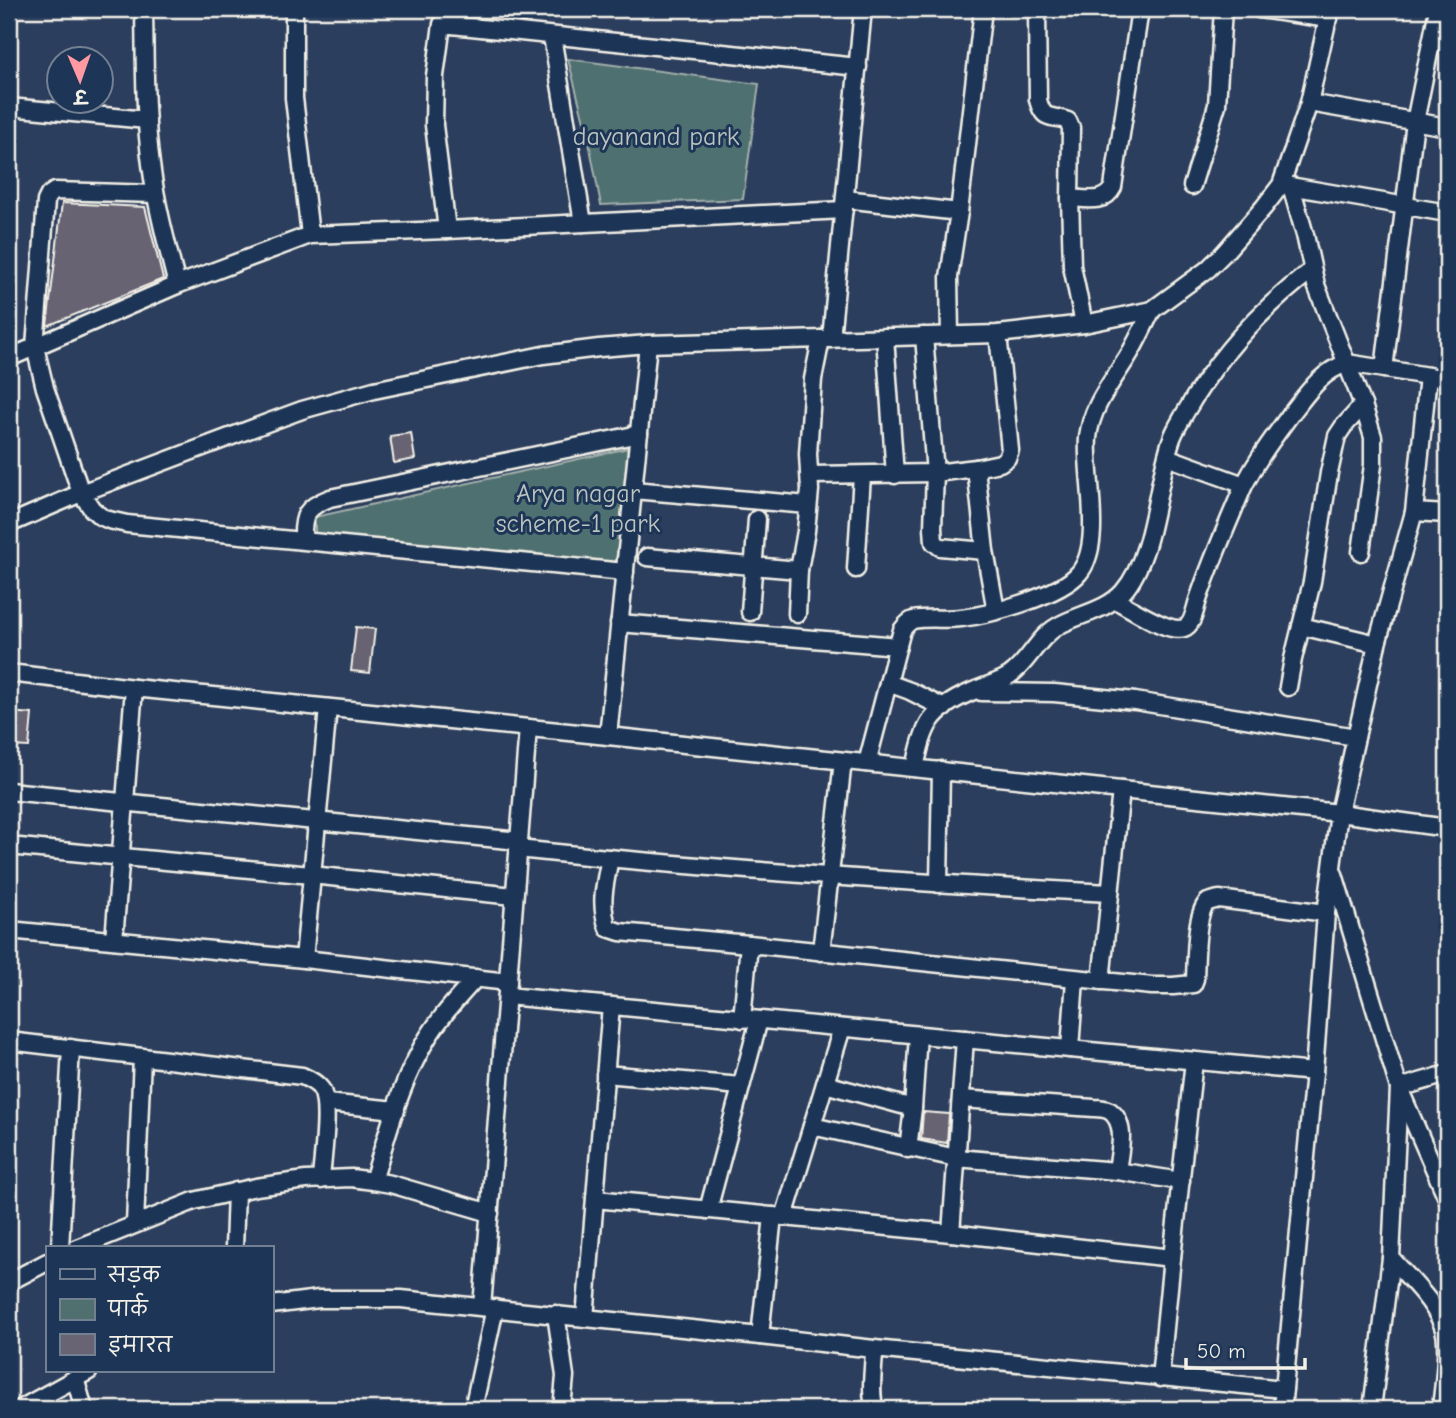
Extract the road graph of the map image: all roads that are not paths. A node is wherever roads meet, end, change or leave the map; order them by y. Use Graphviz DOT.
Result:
graph roads {
  1 [pos="144,9"];
  2 [pos="294,9"];
  3 [pos="863,9"];
  4 [pos="983,9"];
  5 [pos="1037,9"];
  6 [pos="1141,9"];
  7 [pos="1223,9"];
  8 [pos="1259,9"];
  9 [pos="1438,9"];
  10 [pos="1330,14"];
  11 [pos="442,17"];
  12 [pos="552,36"];
  13 [pos="858,67"];
  14 [pos="1309,103"];
  15 [pos="9,107"];
  16 [pos="146,120"];
  17 [pos="1415,122"];
  18 [pos="1447,127"];
  19 [pos="1192,186"];
  20 [pos="1286,186"];
  21 [pos="155,194"];
  22 [pos="1070,198"];
  23 [pos="844,204"];
  24 [pos="1405,206"];
  25 [pos="959,212"];
  26 [pos="1447,214"];
  27 [pos="583,223"];
  28 [pos="447,230"];
  29 [pos="310,235"];
  30 [pos="1312,270"];
  31 [pos="177,285"];
  32 [pos="1152,310"];
  33 [pos="1084,324"];
  34 [pos="998,334"];
  35 [pos="950,335"];
  36 [pos="885,337"];
  37 [pos="924,337"];
  38 [pos="826,339"];
  39 [pos="648,345"];
  40 [pos="35,347"];
  41 [pos="9,358"];
  42 [pos="1347,363"];
  43 [pos="1384,369"];
  44 [pos="1428,376"];
  45 [pos="1447,379"];
  46 [pos="1363,405"];
  47 [pos="639,434"];
  48 [pos="1167,457"];
  49 [pos="976,468"];
  50 [pos="935,473"];
  51 [pos="810,475"];
  52 [pos="862,475"];
  53 [pos="895,475"];
  54 [pos="1244,485"];
  55 [pos="633,490"];
  56 [pos="81,493"];
  57 [pos="808,505"];
  58 [pos="1414,512"];
  59 [pos="1447,514"];
  60 [pos="757,519"];
  61 [pos="9,524"];
  62 [pos="303,540"];
  63 [pos="985,551"];
  64 [pos="1361,552"];
  65 [pos="647,557"];
  66 [pos="754,566"];
  67 [pos="856,569"];
  68 [pos="799,570"];
  69 [pos="625,572"];
  70 [pos="1115,600"];
  71 [pos="996,611"];
  72 [pos="750,612"];
  73 [pos="797,614"];
  74 [pos="620,623"];
  75 [pos="1301,626"];
  76 [pos="1377,644"];
  77 [pos="898,646"];
  78 [pos="9,673"];
  79 [pos="888,683"];
  80 [pos="1289,687"];
  81 [pos="134,688"];
  82 [pos="969,692"];
  83 [pos="327,708"];
  84 [pos="944,708"];
  85 [pos="528,728"];
  86 [pos="608,736"];
  87 [pos="1356,737"];
  88 [pos="843,761"];
  89 [pos="867,763"];
  90 [pos="915,768"];
  91 [pos="941,771"];
  92 [pos="1121,790"];
  93 [pos="9,791"];
  94 [pos="125,802"];
  95 [pos="1339,813"];
  96 [pos="316,820"];
  97 [pos="1447,828"];
  98 [pos="519,845"];
  99 [pos="9,846"];
  100 [pos="121,856"];
  101 [pos="610,858"];
  102 [pos="1332,867"];
  103 [pos="311,875"];
  104 [pos="830,877"];
  105 [pos="939,884"];
  106 [pos="1110,893"];
  107 [pos="514,896"];
  108 [pos="1326,913"];
  109 [pos="9,930"];
  110 [pos="114,940"];
  111 [pos="748,944"];
  112 [pos="821,952"];
  113 [pos="304,959"];
  114 [pos="476,978"];
  115 [pos="1075,979"];
  116 [pos="1101,981"];
  117 [pos="507,989"];
  118 [pos="611,1006"];
  119 [pos="750,1019"];
  120 [pos="842,1028"];
  121 [pos="918,1035"];
  122 [pos="965,1040"];
  123 [pos="9,1041"];
  124 [pos="71,1048"];
  125 [pos="1070,1049"];
  126 [pos="142,1057"];
  127 [pos="1194,1061"];
  128 [pos="1314,1072"];
  129 [pos="605,1074"];
  130 [pos="1447,1074"];
  131 [pos="825,1084"];
  132 [pos="741,1086"];
  133 [pos="1399,1087"];
  134 [pos="961,1099"];
  135 [pos="326,1103"];
  136 [pos="913,1108"];
  137 [pos="396,1110"];
  138 [pos="812,1126"];
  139 [pos="908,1149"];
  140 [pos="956,1158"];
  141 [pos="1117,1171"];
  142 [pos="321,1180"];
  143 [pos="373,1181"];
  144 [pos="1181,1181"];
  145 [pos="236,1191"];
  146 [pos="1447,1198"];
  147 [pos="595,1199"];
  148 [pos="708,1210"];
  149 [pos="490,1213"];
  150 [pos="778,1216"];
  151 [pos="135,1224"];
  152 [pos="951,1233"];
  153 [pos="60,1246"];
  154 [pos="82,1246"];
  155 [pos="234,1246"];
  156 [pos="1172,1258"];
  157 [pos="1391,1258"];
  158 [pos="46,1263"];
  159 [pos="9,1282"];
  160 [pos="273,1305"];
  161 [pos="489,1307"];
  162 [pos="556,1314"];
  163 [pos="585,1318"];
  164 [pos="760,1336"];
  165 [pos="874,1349"];
  166 [pos="82,1374"];
  167 [pos="1160,1378"];
  168 [pos="1284,1390"];
  169 [pos="20,1409"];
  170 [pos="84,1409"];
  171 [pos="473,1409"];
  172 [pos="562,1409"];
  173 [pos="875,1409"];
  174 [pos="1282,1409"];
  175 [pos="1372,1409"];
  176 [pos="1441,1409"];
  1 -- 16 [label="street"];
  2 -- 29 [label="street"];
  3 -- 13 [label="street"];
  4 -- 25 [label="street"];
  5 -- 22 [label="street"];
  6 -- 22 [label="street"];
  7 -- 19 [label="street"];
  8 -- 10 [label="street"];
  9 -- 17 [label="street"];
  10 -- 14 [label="street"];
  11 -- 12 [label="street"];
  11 -- 28 [label="street"];
  12 -- 13 [label="street"];
  12 -- 27 [label="street"];
  13 -- 23 [label="street"];
  14 -- 17 [label="street"];
  14 -- 20 [label="street"];
  15 -- 16 [label="street"];
  16 -- 21 [label="street"];
  17 -- 18 [label="street"];
  17 -- 24 [label="street"];
  20 -- 24 [label="street"];
  20 -- 30 [label="street"];
  20 -- 32 [label="street"];
  21 -- 31 [label="street"];
  21 -- 40 [label="street"];
  22 -- 33 [label="street"];
  23 -- 25 [label="street"];
  23 -- 27 [label="street"];
  23 -- 38 [label="street"];
  24 -- 26 [label="street"];
  24 -- 43 [label="street"];
  25 -- 35 [label="street"];
  27 -- 28 [label="street"];
  28 -- 29 [label="street"];
  29 -- 31 [label="street"];
  30 -- 42 [label="street"];
  30 -- 48 [label="street"];
  31 -- 40 [label="street"];
  32 -- 33 [label="street"];
  32 -- 71 [label="street"];
  33 -- 34 [label="street"];
  34 -- 35 [label="street"];
  34 -- 49 [label="street"];
  35 -- 37 [label="street"];
  36 -- 37 [label="street"];
  36 -- 38 [label="street"];
  36 -- 53 [label="street"];
  37 -- 50 [label="street"];
  38 -- 39 [label="street"];
  38 -- 51 [label="street"];
  39 -- 47 [label="street"];
  39 -- 56 [label="street"];
  40 -- 41 [label="street"];
  40 -- 56 [label="street"];
  42 -- 43 [label="street"];
  42 -- 46 [label="street"];
  42 -- 54 [label="street"];
  43 -- 44 [label="street"];
  44 -- 45 [label="street"];
  44 -- 58 [label="street"];
  46 -- 64 [label="street"];
  46 -- 75 [label="street"];
  47 -- 55 [label="street"];
  47 -- 62 [label="street"];
  48 -- 54 [label="street"];
  48 -- 70 [label="street"];
  49 -- 50 [label="street"];
  49 -- 63 [label="street"];
  50 -- 53 [label="street"];
  50 -- 63 [label="street"];
  51 -- 52 [label="street"];
  51 -- 57 [label="street"];
  52 -- 53 [label="street"];
  52 -- 67 [label="street"];
  54 -- 70 [label="street"];
  55 -- 57 [label="street"];
  55 -- 69 [label="street"];
  56 -- 61 [label="street"];
  56 -- 62 [label="street"];
  57 -- 68 [label="street"];
  58 -- 59 [label="street"];
  58 -- 76 [label="street"];
  60 -- 66 [label="street"];
  62 -- 69 [label="street"];
  63 -- 71 [label="street"];
  65 -- 66 [label="street"];
  66 -- 68 [label="street"];
  66 -- 72 [label="street"];
  68 -- 73 [label="street"];
  69 -- 74 [label="street"];
  70 -- 82 [label="street"];
  71 -- 77 [label="street"];
  74 -- 77 [label="street"];
  74 -- 86 [label="street"];
  75 -- 76 [label="street"];
  75 -- 80 [label="street"];
  76 -- 87 [label="street"];
  77 -- 79 [label="street"];
  78 -- 81 [label="street"];
  79 -- 84 [label="street"];
  79 -- 89 [label="street"];
  81 -- 83 [label="street"];
  81 -- 94 [label="street"];
  82 -- 84 [label="street"];
  82 -- 87 [label="street"];
  83 -- 85 [label="street"];
  83 -- 96 [label="street"];
  84 -- 90 [label="street"];
  85 -- 86 [label="street"];
  85 -- 98 [label="street"];
  86 -- 88 [label="street"];
  87 -- 95 [label="street"];
  88 -- 89 [label="street"];
  88 -- 104 [label="street"];
  89 -- 90 [label="street"];
  90 -- 91 [label="street"];
  91 -- 92 [label="street"];
  91 -- 105 [label="street"];
  92 -- 95 [label="street"];
  92 -- 106 [label="street"];
  93 -- 94 [label="street"];
  94 -- 96 [label="street"];
  94 -- 100 [label="street"];
  95 -- 97 [label="street"];
  95 -- 102 [label="street"];
  96 -- 98 [label="street"];
  96 -- 103 [label="street"];
  98 -- 101 [label="street"];
  98 -- 107 [label="street"];
  99 -- 100 [label="street"];
  100 -- 103 [label="street"];
  100 -- 110 [label="street"];
  101 -- 104 [label="street"];
  101 -- 111 [label="street"];
  102 -- 108 [label="street"];
  102 -- 133 [label="street"];
  103 -- 107 [label="street"];
  103 -- 113 [label="street"];
  104 -- 105 [label="street"];
  104 -- 112 [label="street"];
  105 -- 106 [label="street"];
  106 -- 116 [label="street"];
  107 -- 117 [label="street"];
  108 -- 116 [label="street"];
  108 -- 128 [label="street"];
  109 -- 110 [label="street"];
  110 -- 113 [label="street"];
  111 -- 112 [label="street"];
  111 -- 119 [label="street"];
  112 -- 115 [label="street"];
  113 -- 114 [label="street"];
  114 -- 117 [label="street"];
  114 -- 137 [label="street"];
  115 -- 116 [label="street"];
  115 -- 125 [label="street"];
  117 -- 118 [label="street"];
  117 -- 149 [label="street"];
  118 -- 119 [label="street"];
  118 -- 129 [label="street"];
  119 -- 120 [label="street"];
  119 -- 132 [label="street"];
  120 -- 121 [label="street"];
  120 -- 131 [label="street"];
  121 -- 122 [label="street"];
  121 -- 136 [label="street"];
  122 -- 125 [label="street"];
  122 -- 134 [label="street"];
  123 -- 124 [label="street"];
  124 -- 126 [label="street"];
  124 -- 153 [label="street"];
  125 -- 127 [label="street"];
  126 -- 135 [label="street"];
  126 -- 151 [label="street"];
  127 -- 128 [label="street"];
  127 -- 144 [label="street"];
  128 -- 168 [label="street"];
  129 -- 132 [label="street"];
  129 -- 147 [label="street"];
  130 -- 133 [label="street"];
  131 -- 136 [label="street"];
  131 -- 138 [label="street"];
  132 -- 148 [label="street"];
  133 -- 146 [label="street"];
  133 -- 157 [label="street"];
  134 -- 140 [label="street"];
  134 -- 141 [label="street"];
  135 -- 137 [label="street"];
  135 -- 142 [label="street"];
  136 -- 139 [label="street"];
  137 -- 143 [label="street"];
  138 -- 139 [label="street"];
  138 -- 150 [label="street"];
  139 -- 140 [label="street"];
  140 -- 141 [label="street"];
  140 -- 152 [label="street"];
  141 -- 144 [label="street"];
  142 -- 143 [label="street"];
  142 -- 145 [label="street"];
  143 -- 149 [label="street"];
  144 -- 156 [label="street"];
  145 -- 151 [label="street"];
  145 -- 155 [label="street"];
  147 -- 148 [label="street"];
  147 -- 163 [label="street"];
  148 -- 150 [label="street"];
  149 -- 161 [label="street"];
  150 -- 152 [label="street"];
  150 -- 164 [label="street"];
  151 -- 154 [label="street"];
  152 -- 156 [label="street"];
  156 -- 167 [label="street"];
  157 -- 175 [label="street"];
  157 -- 176 [label="street"];
  158 -- 159 [label="street"];
  160 -- 161 [label="street"];
  161 -- 162 [label="street"];
  161 -- 171 [label="street"];
  162 -- 163 [label="street"];
  162 -- 172 [label="street"];
  163 -- 164 [label="street"];
  164 -- 165 [label="street"];
  165 -- 167 [label="street"];
  165 -- 173 [label="street"];
  166 -- 169 [label="street"];
  166 -- 170 [label="street"];
  167 -- 168 [label="street"];
  168 -- 174 [label="street"];
}
